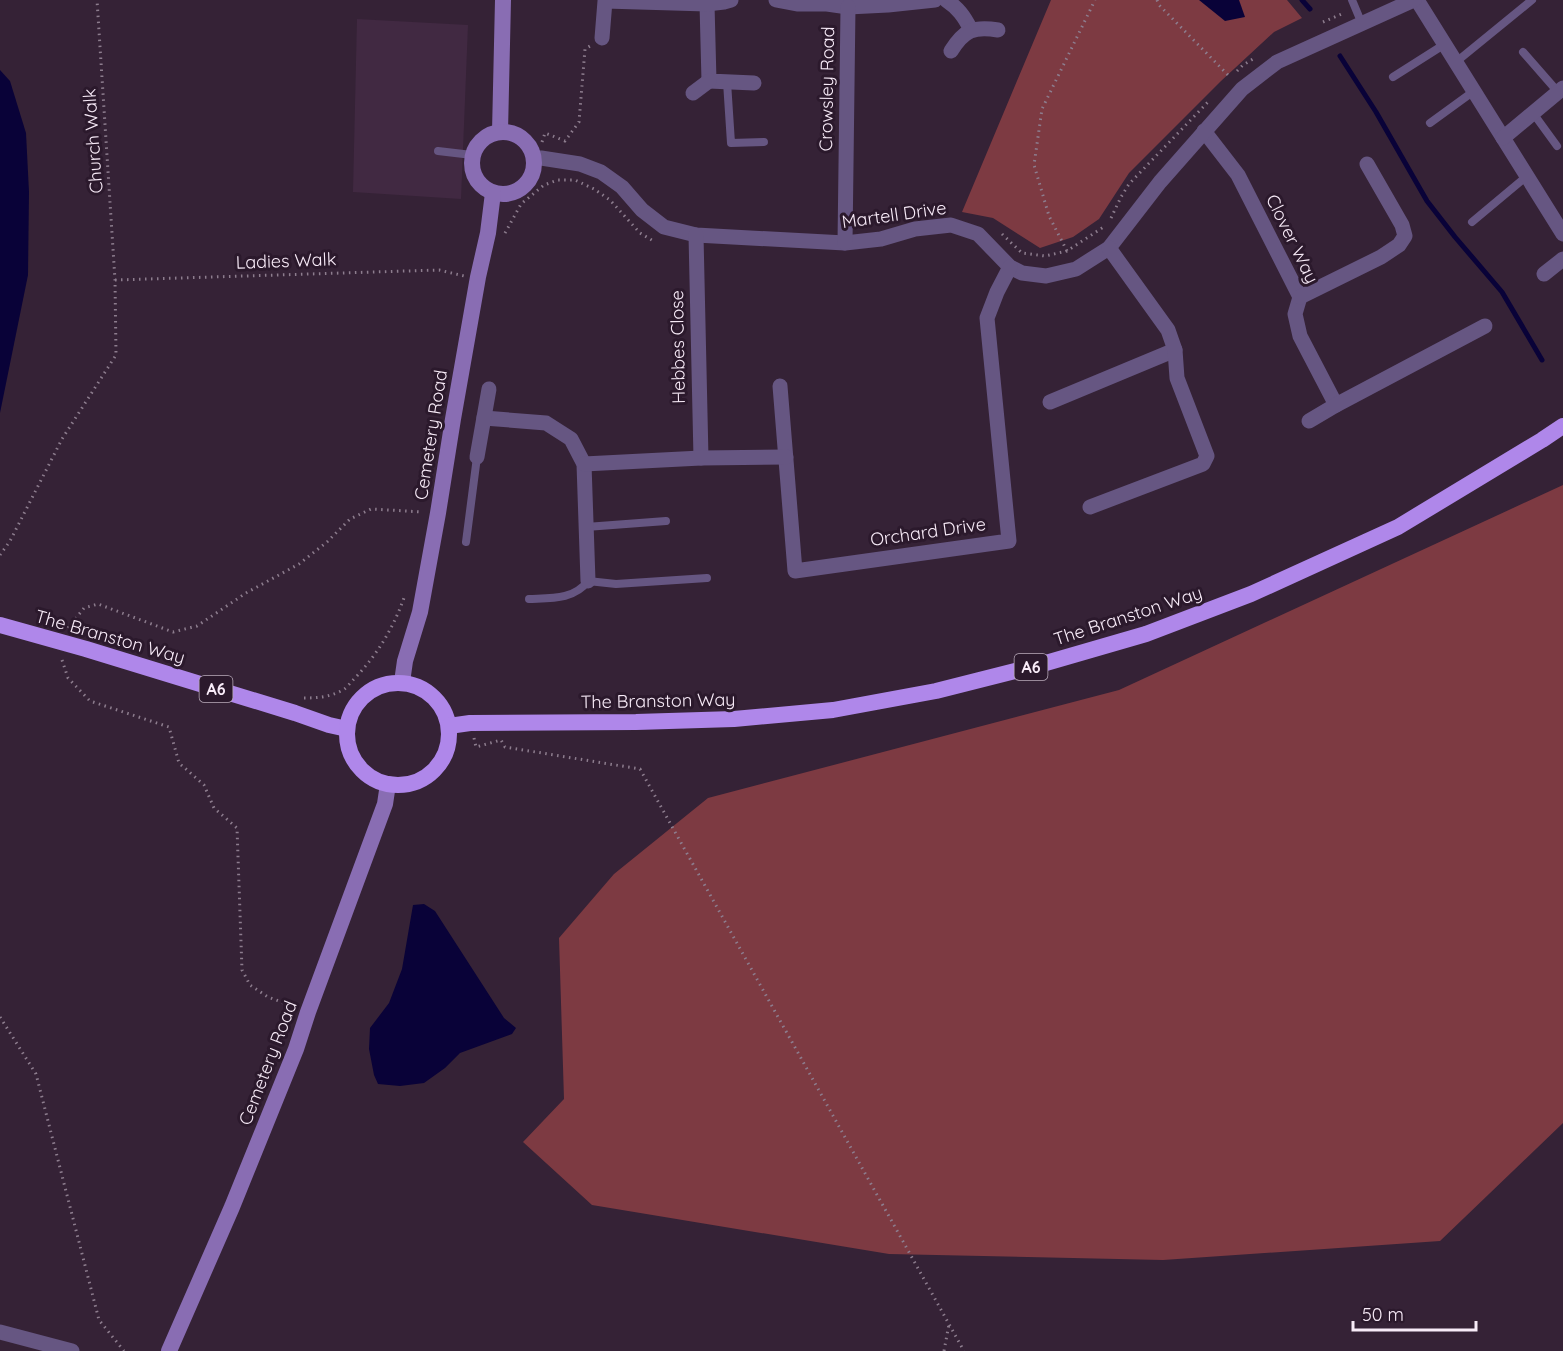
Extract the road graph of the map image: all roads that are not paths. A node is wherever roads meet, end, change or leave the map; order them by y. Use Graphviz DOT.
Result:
graph roads {
  1 [pos="503,0"];
  2 [pos="605,0"];
  3 [pos="730,0"];
  4 [pos="776,0"];
  5 [pos="935,0"];
  6 [pos="946,0"];
  7 [pos="1352,0"];
  8 [pos="1416,0"];
  9 [pos="1532,0"];
  10 [pos="707,4"];
  11 [pos="848,7"];
  12 [pos="1362,24"];
  13 [pos="970,30"];
  14 [pos="998,30"];
  15 [pos="602,39"];
  16 [pos="1445,44"];
  17 [pos="951,51"];
  18 [pos="1522,52"];
  19 [pos="1456,62"];
  20 [pos="1393,77"];
  21 [pos="709,81"];
  22 [pos="727,81"];
  23 [pos="754,83"];
  24 [pos="1560,90"];
  25 [pos="1474,91"];
  26 [pos="693,93"];
  27 [pos="1533,113"];
  28 [pos="1430,123"];
  29 [pos="1204,131"];
  30 [pos="500,132"];
  31 [pos="1503,138"];
  32 [pos="764,142"];
  33 [pos="1557,146"];
  34 [pos="438,150"];
  35 [pos="472,155"];
  36 [pos="538,158"];
  37 [pos="1367,164"];
  38 [pos="1527,176"];
  39 [pos="493,193"];
  40 [pos="1472,222"];
  41 [pos="1563,234"];
  42 [pos="696,235"];
  43 [pos="845,243"];
  44 [pos="1109,248"];
  45 [pos="1563,259"];
  46 [pos="1010,267"];
  47 [pos="1544,274"];
  48 [pos="1300,297"];
  49 [pos="1485,326"];
  50 [pos="1175,350"];
  51 [pos="780,386"];
  52 [pos="489,389"];
  53 [pos="1050,402"];
  54 [pos="1336,405"];
  55 [pos="484,418"];
  56 [pos="1309,421"];
  57 [pos="1563,426"];
  58 [pos="477,457"];
  59 [pos="786,457"];
  60 [pos="700,458"];
  61 [pos="584,464"];
  62 [pos="1090,507"];
  63 [pos="666,521"];
  64 [pos="586,527"];
  65 [pos="466,542"];
  66 [pos="707,578"];
  67 [pos="588,581"];
  68 [pos="529,599"];
  69 [pos="0,625"];
  70 [pos="402,682"];
  71 [pos="449,726"];
  72 [pos="347,729"];
  73 [pos="388,784"];
  74 [pos="0,1334"];
  75 [pos="72,1351"];
  76 [pos="169,1351"];
  1 -- 30 [label="main road"];
  2 -- 10 [label="street"];
  2 -- 15 [label="street"];
  3 -- 10 [label="street"];
  4 -- 11 [label="street, Crowsley Road"];
  5 -- 11 [label="street"];
  6 -- 13 [label="street"];
  7 -- 12 [label="lane"];
  8 -- 12 [label="street"];
  8 -- 16 [label="street"];
  9 -- 19 [label="lane"];
  10 -- 21 [label="street"];
  11 -- 43 [label="street, Crowsley Road"];
  12 -- 29 [label="street"];
  13 -- 14 [label="street"];
  13 -- 17 [label="street"];
  16 -- 19 [label="street"];
  16 -- 20 [label="lane"];
  18 -- 24 [label="lane"];
  19 -- 25 [label="street"];
  21 -- 22 [label="street"];
  21 -- 26 [label="street"];
  22 -- 23 [label="street"];
  22 -- 32 [label="lane"];
  24 -- 27 [label="street"];
  25 -- 28 [label="lane"];
  25 -- 31 [label="street"];
  27 -- 31 [label="street"];
  27 -- 33 [label="lane"];
  29 -- 44 [label="street"];
  29 -- 48 [label="street, Clover Way"];
  30 -- 35 [label="main road"];
  30 -- 36 [label="main road"];
  31 -- 38 [label="street"];
  34 -- 35 [label="lane"];
  35 -- 39 [label="main road"];
  36 -- 39 [label="main road"];
  36 -- 42 [label="street, Martell Drive"];
  37 -- 48 [label="street"];
  38 -- 40 [label="lane"];
  38 -- 41 [label="street"];
  39 -- 70 [label="main road, Cemetery Road"];
  42 -- 43 [label="street, Martell Drive"];
  42 -- 60 [label="street, Hebbes Close"];
  43 -- 46 [label="street, Martell Drive"];
  44 -- 46 [label="street"];
  44 -- 50 [label="street"];
  45 -- 47 [label="street"];
  46 -- 59 [label="street, Orchard Drive"];
  48 -- 54 [label="street, Clover Way"];
  49 -- 54 [label="street"];
  50 -- 53 [label="street"];
  50 -- 62 [label="street"];
  51 -- 59 [label="street, Orchard Drive"];
  52 -- 55 [label="street"];
  54 -- 56 [label="street"];
  55 -- 58 [label="street"];
  55 -- 61 [label="street"];
  57 -- 71 [label="highway, The Branston Way / A6"];
  58 -- 65 [label="lane"];
  59 -- 60 [label="street"];
  60 -- 61 [label="street"];
  61 -- 64 [label="street"];
  63 -- 64 [label="lane"];
  64 -- 67 [label="street"];
  66 -- 67 [label="lane"];
  67 -- 68 [label="lane"];
  69 -- 72 [label="highway, The Branston Way / A6"];
  70 -- 71 [label="highway"];
  70 -- 72 [label="highway"];
  71 -- 73 [label="highway"];
  72 -- 73 [label="highway"];
  73 -- 76 [label="main road, Cemetery Road"];
  74 -- 75 [label="street"];
}
